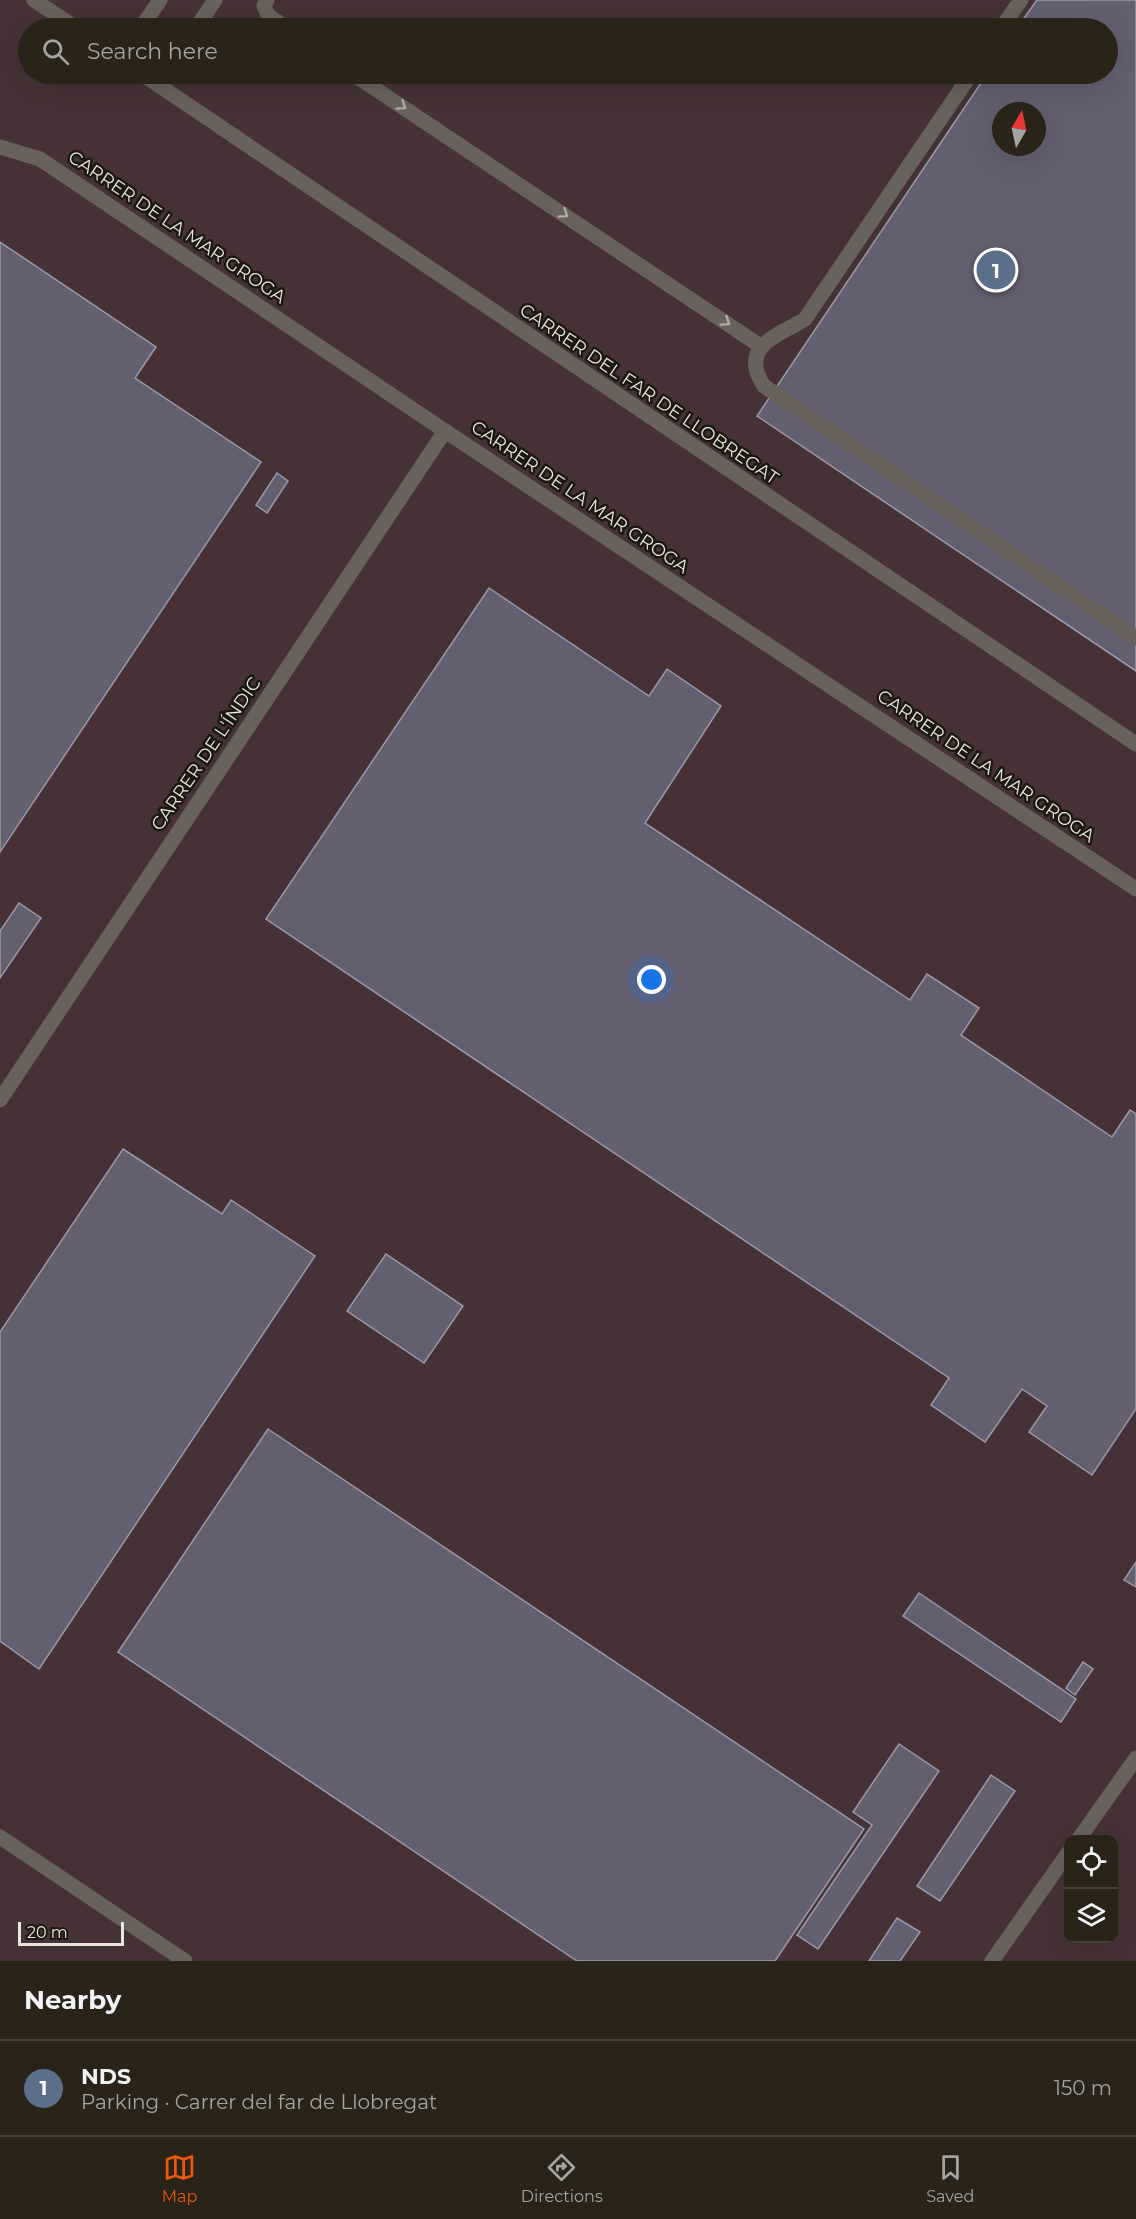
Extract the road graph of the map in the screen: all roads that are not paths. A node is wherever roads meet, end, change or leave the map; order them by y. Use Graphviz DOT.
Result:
graph roads {
  1 [pos="34,0"];
  2 [pos="160,0"];
  3 [pos="215,0"];
  4 [pos="267,0"];
  5 [pos="1021,0"];
  6 [pos="61,18"];
  7 [pos="148,18"];
  8 [pos="203,18"];
  9 [pos="272,18"];
  10 [pos="1008,18"];
  11 [pos="169,84"];
  12 [pos="368,84"];
  13 [pos="964,84"];
  14 [pos="0,147"];
  15 [pos="762,347"];
  16 [pos="445,431"];
  17 [pos="1136,638"];
  18 [pos="1136,744"];
  19 [pos="1136,889"];
  20 [pos="0,1100"];
  21 [pos="1136,1758"];
  22 [pos="1081,1835"];
  23 [pos="0,1837"];
  24 [pos="1064,1859"];
  25 [pos="185,1961"];
  26 [pos="992,1961"];
  1 -- 6 [label="street"];
  2 -- 7 [label="street"];
  3 -- 8 [label="street"];
  4 -- 9 [label="street"];
  5 -- 10 [label="street"];
  11 -- 18 [label="street, CARRER DEL FAR DE LLOBREGAT"];
  12 -- 15 [label="street, one-way"];
  13 -- 15 [label="street"];
  14 -- 16 [label="street, CARRER DE LA MAR GROGA"];
  15 -- 17 [label="street"];
  16 -- 19 [label="street, CARRER DE LA MAR GROGA"];
  16 -- 20 [label="street, CARRER DE L'ÍNDIC"];
  21 -- 22 [label="street"];
  23 -- 25 [label="street"];
  24 -- 26 [label="street"];
}
